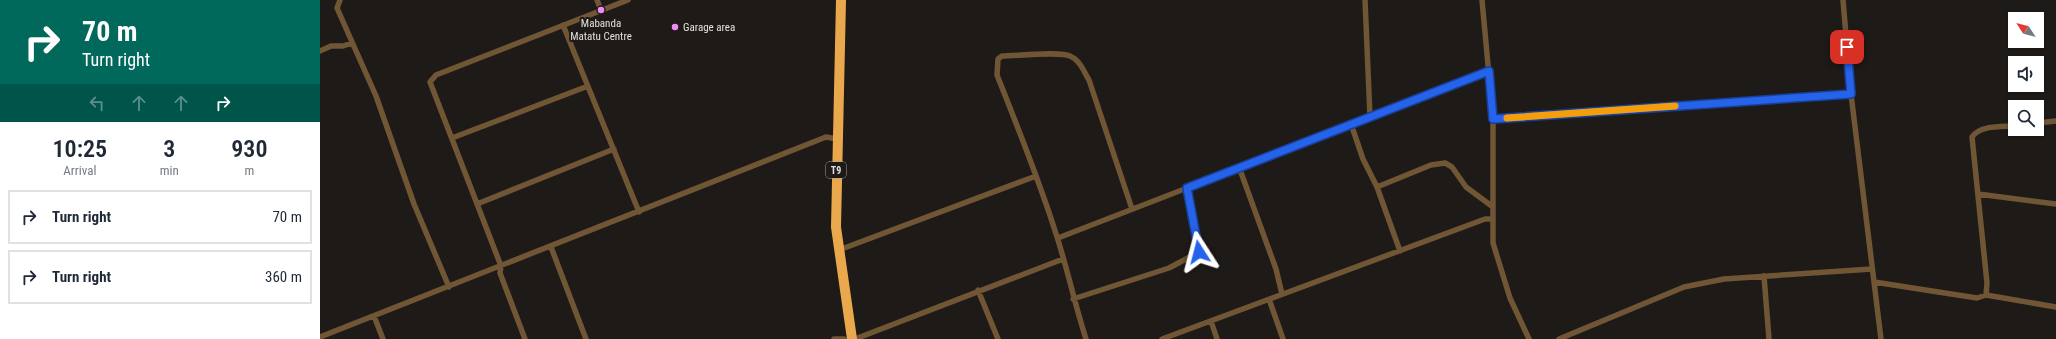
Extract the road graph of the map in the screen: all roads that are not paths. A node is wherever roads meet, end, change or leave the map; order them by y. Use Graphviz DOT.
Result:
graph roads {
  1 [pos="340,0"];
  2 [pos="597,0"];
  3 [pos="628,0"];
  4 [pos="841,0"];
  5 [pos="1366,0"];
  6 [pos="1482,0"];
  7 [pos="1843,0"];
  8 [pos="601,10"];
  9 [pos="563,25"];
  10 [pos="352,43"];
  11 [pos="320,51"];
  12 [pos="1489,71"];
  13 [pos="588,86"];
  14 [pos="1851,94"];
  15 [pos="1370,117"];
  16 [pos="1493,119"];
  17 [pos="2056,121"];
  18 [pos="2044,122"];
  19 [pos="1351,124"];
  20 [pos="2008,127"];
  21 [pos="452,138"];
  22 [pos="837,139"];
  23 [pos="614,150"];
  24 [pos="1239,167"];
  25 [pos="1036,176"];
  26 [pos="1376,187"];
  27 [pos="1187,188"];
  28 [pos="1978,194"];
  29 [pos="477,204"];
  30 [pos="2056,204"];
  31 [pos="1493,207"];
  32 [pos="1132,209"];
  33 [pos="639,212"];
  34 [pos="1493,219"];
  35 [pos="1058,238"];
  36 [pos="551,246"];
  37 [pos="839,250"];
  38 [pos="1400,251"];
  39 [pos="1063,259"];
  40 [pos="501,266"];
  41 [pos="1872,269"];
  42 [pos="1764,276"];
  43 [pos="1874,282"];
  44 [pos="449,287"];
  45 [pos="978,290"];
  46 [pos="1282,294"];
  47 [pos="1986,295"];
  48 [pos="1073,299"];
  49 [pos="1269,299"];
  50 [pos="2056,307"];
  51 [pos="374,316"];
  52 [pos="1211,321"];
  53 [pos="323,337"];
  54 [pos="383,339"];
  55 [pos="525,339"];
  56 [pos="586,339"];
  57 [pos="834,339"];
  58 [pos="844,339"];
  59 [pos="853,339"];
  60 [pos="998,339"];
  61 [pos="1086,339"];
  62 [pos="1162,339"];
  63 [pos="1217,339"];
  64 [pos="1283,339"];
  65 [pos="1529,339"];
  66 [pos="1559,339"];
  67 [pos="1769,339"];
  68 [pos="1881,339"];
  1 -- 10 [label="street"];
  2 -- 8 [label="street"];
  3 -- 8 [label="street"];
  4 -- 22 [label="highway, T9"];
  5 -- 15 [label="street"];
  6 -- 12 [label="street"];
  7 -- 14 [label="street"];
  8 -- 9 [label="street"];
  9 -- 13 [label="street"];
  9 -- 21 [label="street"];
  10 -- 11 [label="street"];
  10 -- 44 [label="street"];
  12 -- 15 [label="street"];
  12 -- 16 [label="street"];
  13 -- 21 [label="street"];
  13 -- 23 [label="street"];
  14 -- 16 [label="street"];
  14 -- 41 [label="street"];
  15 -- 19 [label="street"];
  16 -- 31 [label="street"];
  17 -- 18 [label="street"];
  19 -- 24 [label="street"];
  19 -- 26 [label="street"];
  20 -- 28 [label="street"];
  21 -- 29 [label="street"];
  22 -- 33 [label="street"];
  22 -- 37 [label="highway, T9"];
  23 -- 29 [label="street"];
  23 -- 33 [label="street"];
  24 -- 27 [label="street"];
  24 -- 46 [label="street"];
  25 -- 32 [label="street"];
  25 -- 35 [label="street"];
  25 -- 37 [label="street"];
  26 -- 31 [label="street"];
  26 -- 38 [label="street"];
  27 -- 32 [label="street"];
  27 -- 48 [label="street"];
  28 -- 30 [label="street"];
  28 -- 47 [label="street"];
  29 -- 40 [label="street"];
  31 -- 34 [label="street"];
  32 -- 35 [label="street"];
  33 -- 36 [label="street"];
  34 -- 38 [label="street"];
  34 -- 65 [label="street"];
  35 -- 39 [label="street"];
  36 -- 40 [label="street"];
  36 -- 56 [label="street"];
  37 -- 59 [label="highway, T9"];
  38 -- 46 [label="street"];
  39 -- 45 [label="street"];
  39 -- 48 [label="street"];
  40 -- 44 [label="street"];
  40 -- 55 [label="street"];
  41 -- 42 [label="street"];
  41 -- 43 [label="street"];
  42 -- 66 [label="street"];
  42 -- 67 [label="street"];
  43 -- 47 [label="street"];
  43 -- 68 [label="street"];
  44 -- 51 [label="street"];
  45 -- 59 [label="street"];
  45 -- 60 [label="street"];
  46 -- 49 [label="street"];
  47 -- 50 [label="street"];
  48 -- 61 [label="street"];
  49 -- 52 [label="street"];
  49 -- 64 [label="street"];
  51 -- 53 [label="street"];
  51 -- 54 [label="street"];
  52 -- 62 [label="street"];
  52 -- 63 [label="street"];
  57 -- 58 [label="street"];
}
